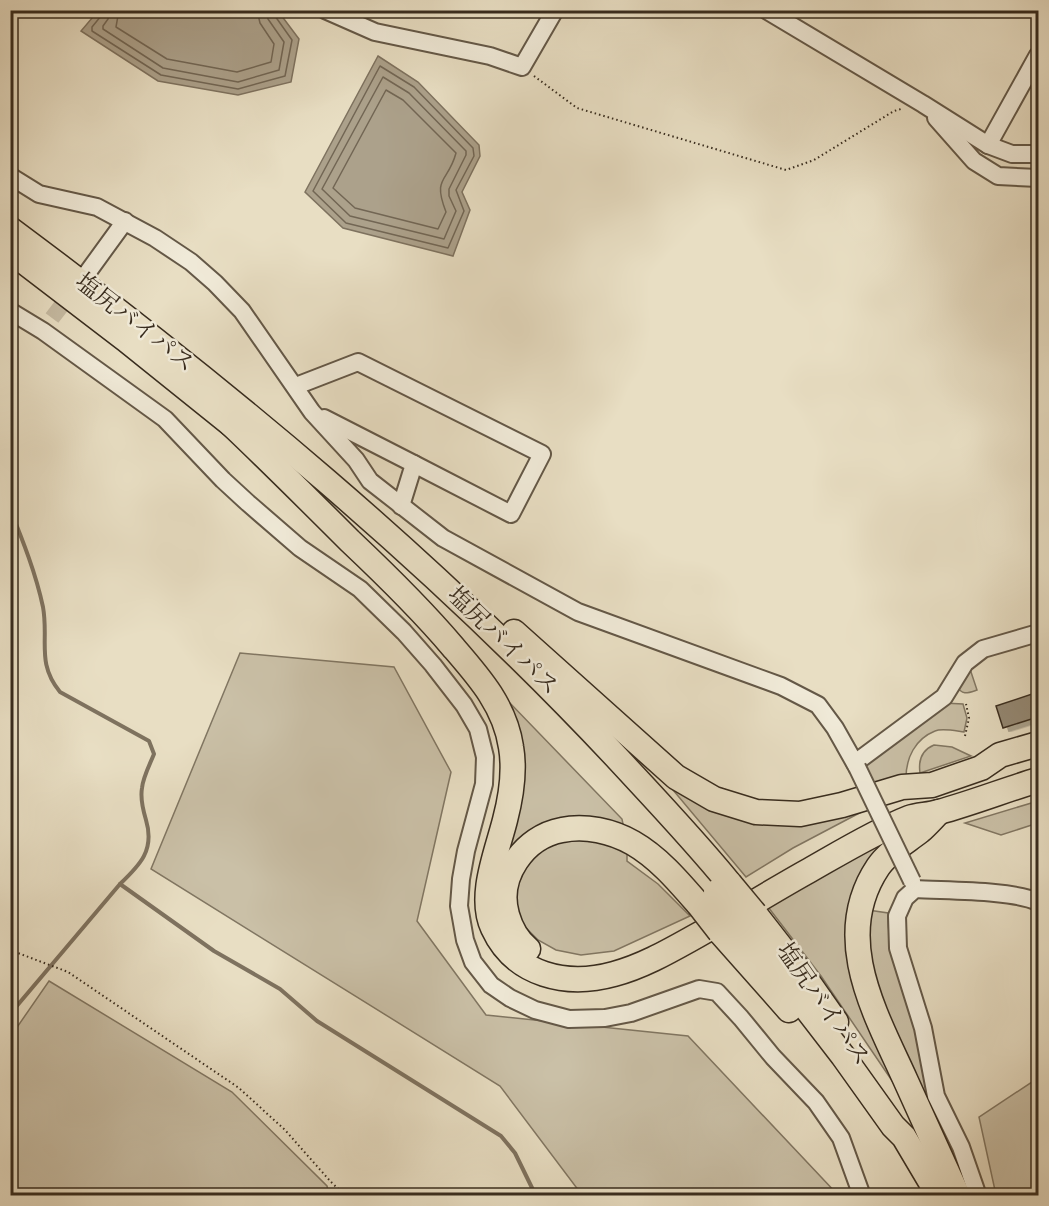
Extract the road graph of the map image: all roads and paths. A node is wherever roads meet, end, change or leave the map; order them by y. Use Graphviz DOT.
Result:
graph roads {
  1 [pos="325,10"];
  2 [pos="555,10"];
  3 [pos="766,10"];
  4 [pos="1038,55"];
  5 [pos="522,67"];
  6 [pos="923,104"];
  7 [pos="988,145"];
  8 [pos="1038,154"];
  9 [pos="10,176"];
  10 [pos="1038,178"];
  11 [pos="125,221"];
  12 [pos="10,229"];
  13 [pos="10,251"];
  14 [pos="85,276"];
  15 [pos="10,310"];
  16 [pos="296,386"];
  17 [pos="312,412"];
  18 [pos="231,424"];
  19 [pos="414,464"];
  20 [pos="356,506"];
  21 [pos="400,506"];
  22 [pos="1038,633"];
  23 [pos="966,704"];
  24 [pos="965,736"];
  25 [pos="1038,744"];
  26 [pos="1038,757"];
  27 [pos="856,765"];
  28 [pos="981,768"];
  29 [pos="1038,769"];
  30 [pos="1038,780"];
  31 [pos="932,785"];
  32 [pos="1038,791"];
  33 [pos="991,794"];
  34 [pos="939,812"];
  35 [pos="913,885"];
  36 [pos="715,894"];
  37 [pos="1038,902"];
  38 [pos="738,922"];
  39 [pos="10,950"];
  40 [pos="940,1183"];
  41 [pos="346,1196"];
  42 [pos="862,1196"];
  43 [pos="978,1196"];
  1 -- 5 [label="street"];
  2 -- 5 [label="street"];
  3 -- 6 [label="street"];
  4 -- 7 [label="street"];
  5 -- 6 [label="path"];
  6 -- 7 [label="street"];
  6 -- 10 [label="street"];
  7 -- 8 [label="street"];
  9 -- 11 [label="street"];
  11 -- 14 [label="street"];
  11 -- 16 [label="street"];
  12 -- 20 [label="highway, 塩尻バイパス"];
  13 -- 18 [label="highway, 塩尻バイパス"];
  15 -- 42 [label="street"];
  16 -- 17 [label="street"];
  16 -- 19 [label="street"];
  17 -- 19 [label="street"];
  17 -- 21 [label="street"];
  18 -- 34 [label="highway"];
  18 -- 36 [label="highway, 塩尻バイパス"];
  19 -- 21 [label="street"];
  20 -- 31 [label="highway"];
  20 -- 36 [label="highway, 塩尻バイパス"];
  21 -- 27 [label="street"];
  22 -- 27 [label="street"];
  23 -- 24 [label="path"];
  25 -- 28 [label="highway"];
  26 -- 28 [label="highway"];
  27 -- 35 [label="street, bridge"];
  28 -- 31 [label="highway"];
  29 -- 33 [label="highway"];
  30 -- 33 [label="highway"];
  31 -- 36 [label="highway"];
  32 -- 33 [label="highway"];
  33 -- 34 [label="highway"];
  34 -- 40 [label="highway"];
  35 -- 37 [label="street"];
  35 -- 43 [label="street"];
  36 -- 38 [label="highway, bridge"];
  36 -- 38 [label="highway, 塩尻バイパス, bridge"];
  38 -- 40 [label="highway, 塩尻バイパス"];
  38 -- 40 [label="highway"];
  39 -- 41 [label="path"];
}
